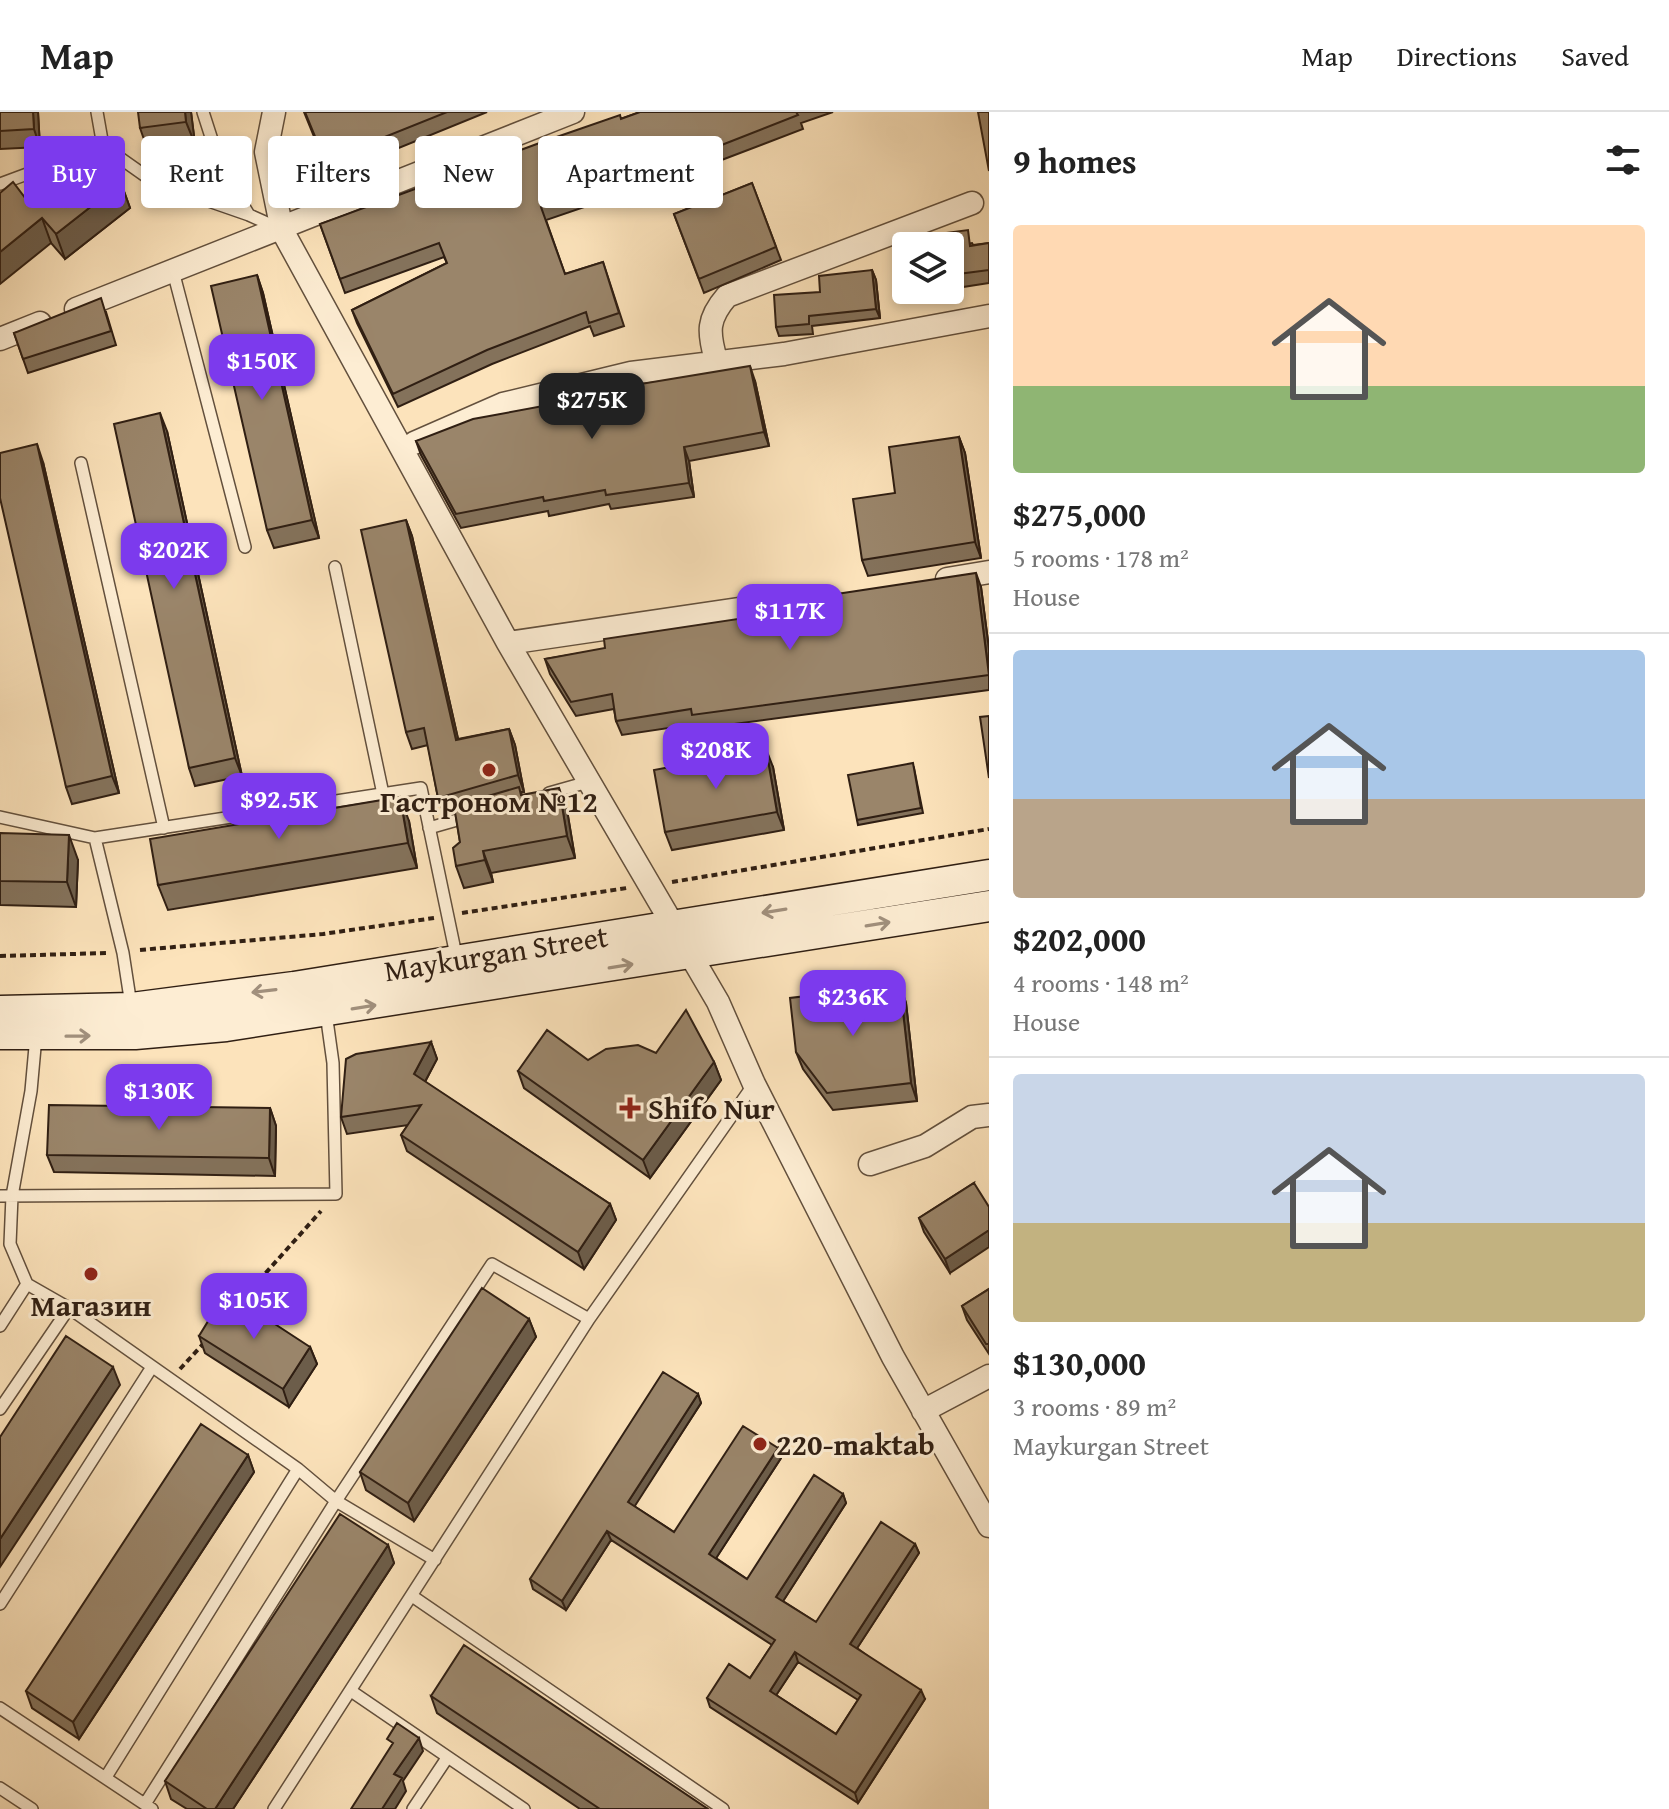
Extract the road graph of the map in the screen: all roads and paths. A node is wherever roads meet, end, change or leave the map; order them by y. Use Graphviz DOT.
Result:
graph roads {
  1 [pos="97,112"];
  2 [pos="203,112"];
  3 [pos="274,112"];
  4 [pos="573,112"];
  5 [pos="101,136"];
  6 [pos="125,162"];
  7 [pos="24,175"];
  8 [pos="0,184"];
  9 [pos="972,203"];
  10 [pos="249,215"];
  11 [pos="282,230"];
  12 [pos="173,271"];
  13 [pos="989,316"];
  14 [pos="0,339"];
  15 [pos="716,360"];
  16 [pos="402,448"];
  17 [pos="81,463"];
  18 [pos="245,547"];
  19 [pos="335,567"];
  20 [pos="989,572"];
  21 [pos="927,582"];
  22 [pos="803,600"];
  23 [pos="508,643"];
  24 [pos="588,782"];
  25 [pos="383,794"];
  26 [pos="530,799"];
  27 [pos="487,811"];
  28 [pos="1,814"];
  29 [pos="164,828"];
  30 [pos="429,828"];
  31 [pos="989,829"];
  32 [pos="95,838"];
  33 [pos="989,875"];
  34 [pos="648,885"];
  35 [pos="989,906"];
  36 [pos="448,916"];
  37 [pos="673,926"];
  38 [pos="123,953"];
  39 [pos="690,955"];
  40 [pos="0,956"];
  41 [pos="457,960"];
  42 [pos="132,1008"];
  43 [pos="0,1011"];
  44 [pos="326,1013"];
  45 [pos="0,1034"];
  46 [pos="36,1035"];
  47 [pos="754,1084"];
  48 [pos="989,1115"];
  49 [pos="870,1164"];
  50 [pos="336,1194"];
  51 [pos="6,1196"];
  52 [pos="5,1245"];
  53 [pos="27,1284"];
  54 [pos="69,1308"];
  55 [pos="233,1310"];
  56 [pos="589,1319"];
  57 [pos="0,1326"];
  58 [pos="212,1333"];
  59 [pos="152,1367"];
  60 [pos="989,1376"];
  61 [pos="171,1380"];
  62 [pos="0,1409"];
  63 [pos="923,1411"];
  64 [pos="298,1469"];
  65 [pos="336,1501"];
  66 [pos="989,1526"];
  67 [pos="435,1560"];
  68 [pos="412,1596"];
  69 [pos="0,1604"];
  70 [pos="351,1691"];
  71 [pos="0,1708"];
  72 [pos="447,1758"];
  73 [pos="106,1777"];
  74 [pos="0,1788"];
  75 [pos="148,1807"];
  76 [pos="32,1809"];
  77 [pos="274,1809"];
  78 [pos="413,1809"];
  79 [pos="524,1809"];
  80 [pos="723,1809"];
  1 -- 5 [label="lane"];
  2 -- 10 [label="lane"];
  3 -- 11 [label="street"];
  4 -- 11 [label="street"];
  6 -- 10 [label="lane"];
  7 -- 8 [label="lane"];
  9 -- 15 [label="street"];
  10 -- 11 [label="lane"];
  11 -- 12 [label="street"];
  11 -- 16 [label="street"];
  12 -- 14 [label="street"];
  12 -- 18 [label="lane"];
  13 -- 15 [label="street"];
  15 -- 16 [label="street"];
  16 -- 23 [label="street"];
  17 -- 29 [label="lane"];
  19 -- 25 [label="lane"];
  20 -- 21 [label="street"];
  22 -- 23 [label="street"];
  23 -- 24 [label="street"];
  24 -- 26 [label="lane"];
  24 -- 34 [label="street"];
  25 -- 29 [label="lane"];
  25 -- 30 [label="lane"];
  27 -- 30 [label="lane"];
  28 -- 32 [label="lane"];
  29 -- 32 [label="lane"];
  30 -- 36 [label="lane"];
  31 -- 34 [label="path"];
  32 -- 38 [label="lane"];
  33 -- 37 [label="main road, Maykurgan Street, one-way"];
  34 -- 36 [label="path"];
  34 -- 37 [label="street"];
  39 -- 35 [label="main road, Maykurgan Street, one-way"];
  36 -- 38 [label="path"];
  36 -- 41 [label="lane"];
  37 -- 39 [label="street"];
  37 -- 41 [label="main road, Maykurgan Street"];
  38 -- 40 [label="path"];
  38 -- 42 [label="lane"];
  44 -- 39 [label="main road, Maykurgan Street, one-way"];
  39 -- 47 [label="street"];
  41 -- 42 [label="main road, Maykurgan Street, one-way"];
  42 -- 43 [label="main road, Maykurgan Street"];
  46 -- 44 [label="main road, Maykurgan Street, one-way"];
  44 -- 50 [label="lane"];
  45 -- 46 [label="main road, Maykurgan Street"];
  46 -- 51 [label="lane"];
  47 -- 56 [label="lane"];
  47 -- 63 [label="street"];
  48 -- 49 [label="street"];
  50 -- 51 [label="lane"];
  50 -- 55 [label="path"];
  51 -- 52 [label="lane"];
  52 -- 53 [label="lane"];
  53 -- 54 [label="lane"];
  53 -- 57 [label="lane"];
  54 -- 59 [label="lane"];
  54 -- 62 [label="lane"];
  56 -- 65 [label="lane"];
  56 -- 67 [label="lane"];
  58 -- 61 [label="path"];
  59 -- 61 [label="lane"];
  59 -- 69 [label="lane"];
  60 -- 63 [label="street"];
  61 -- 64 [label="lane"];
  63 -- 66 [label="street"];
  64 -- 65 [label="lane"];
  64 -- 73 [label="lane"];
  65 -- 67 [label="lane"];
  65 -- 75 [label="lane"];
  67 -- 68 [label="lane"];
  68 -- 70 [label="lane"];
  68 -- 80 [label="lane"];
  70 -- 72 [label="lane"];
  70 -- 77 [label="lane"];
  71 -- 73 [label="lane"];
  72 -- 78 [label="lane"];
  72 -- 79 [label="lane"];
  73 -- 75 [label="lane"];
  74 -- 76 [label="lane"];
}
